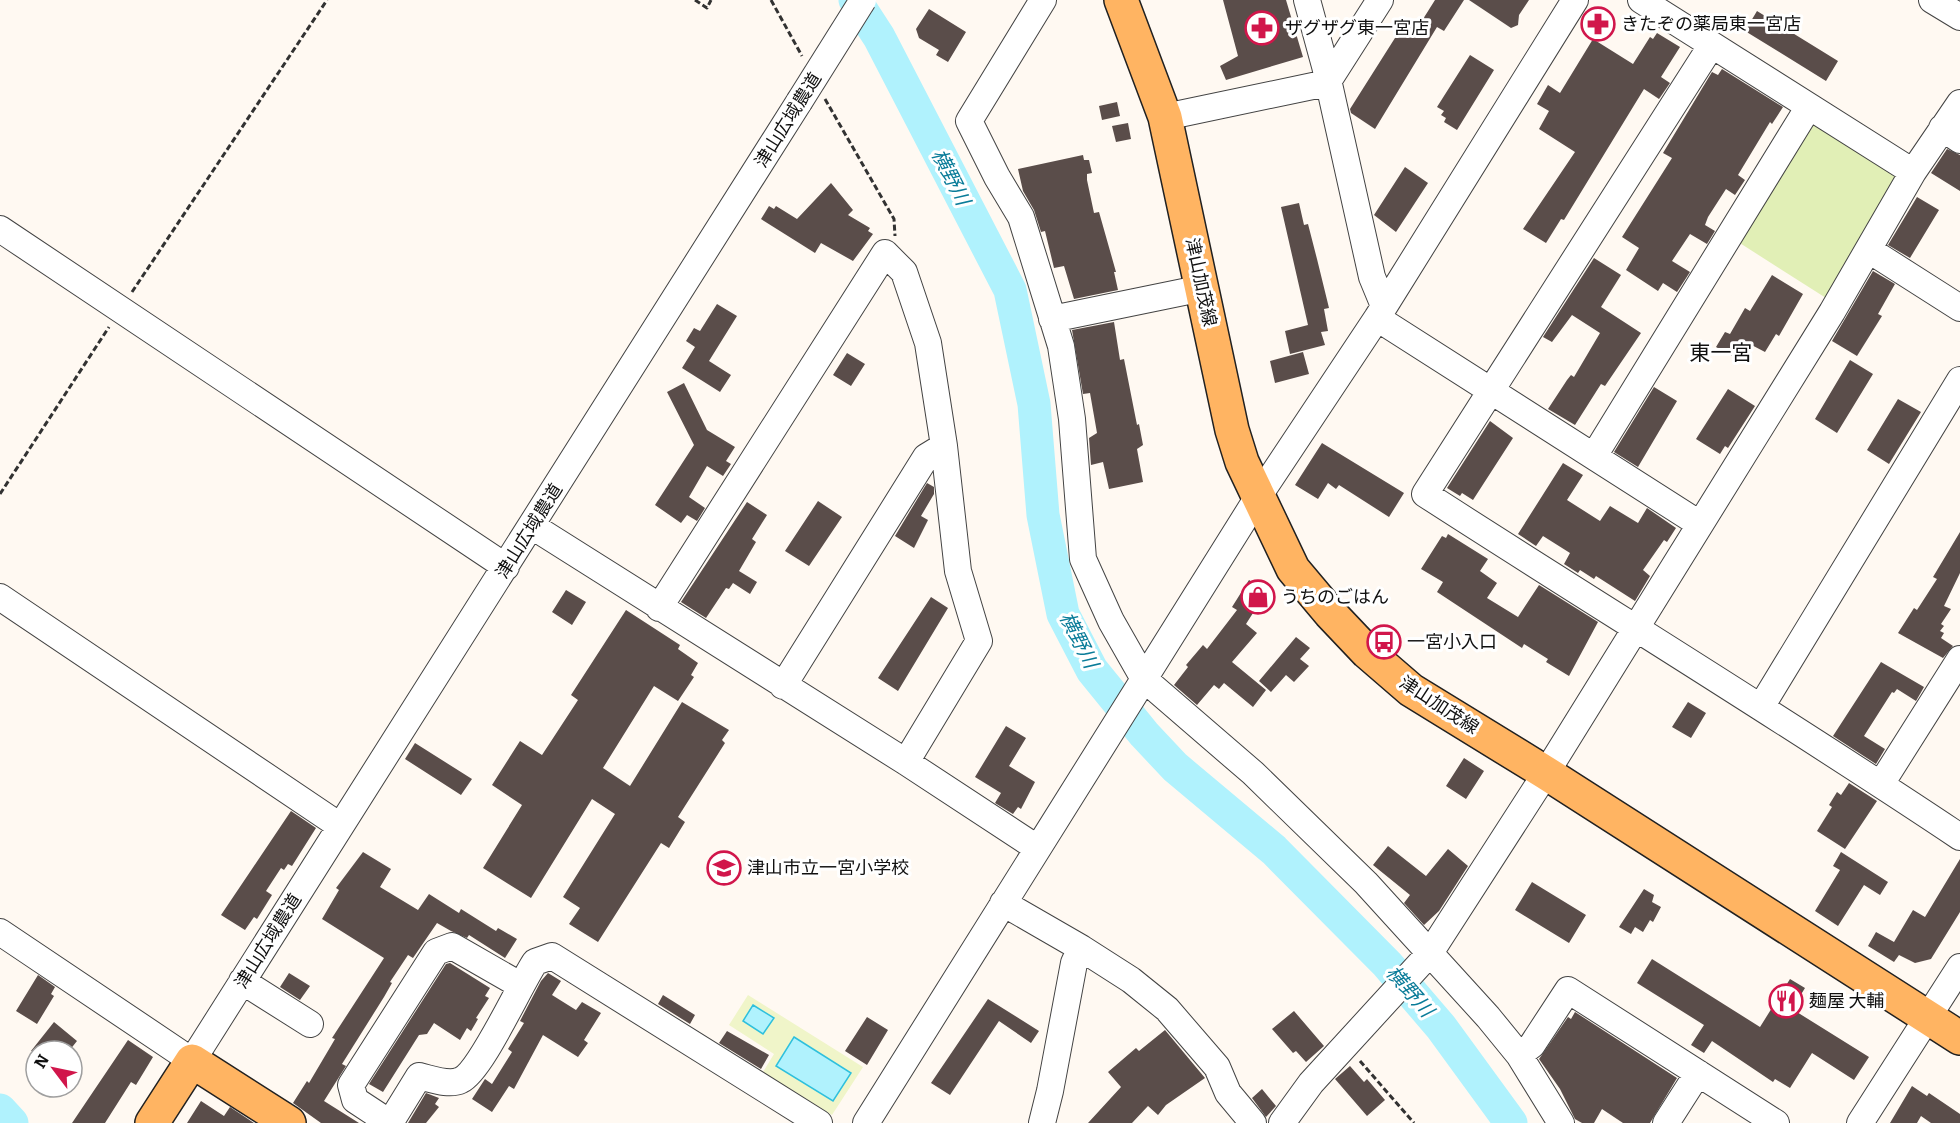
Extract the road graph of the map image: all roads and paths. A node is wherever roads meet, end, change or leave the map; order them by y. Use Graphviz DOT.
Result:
graph roads {
  1 [pos="327,0"];
  2 [pos="695,0"];
  3 [pos="711,0"];
  4 [pos="771,0"];
  5 [pos="863,0"];
  6 [pos="1044,0"];
  7 [pos="1121,0"];
  8 [pos="1307,0"];
  9 [pos="1380,0"];
  10 [pos="1575,0"];
  11 [pos="1641,0"];
  12 [pos="1932,0"];
  13 [pos="1960,17"];
  14 [pos="1711,46"];
  15 [pos="804,59"];
  16 [pos="1327,83"];
  17 [pos="809,95"];
  18 [pos="1960,103"];
  19 [pos="1808,108"];
  20 [pos="1165,117"];
  21 [pos="1951,134"];
  22 [pos="1913,172"];
  23 [pos="0,229"];
  24 [pos="1869,250"];
  25 [pos="885,253"];
  26 [pos="1203,288"];
  27 [pos="1960,308"];
  28 [pos="121,309"];
  29 [pos="1380,312"];
  30 [pos="1052,319"];
  31 [pos="1960,380"];
  32 [pos="1489,390"];
  33 [pos="944,446"];
  34 [pos="1594,456"];
  35 [pos="0,494"];
  36 [pos="1258,497"];
  37 [pos="1698,523"];
  38 [pos="532,526"];
  39 [pos="506,567"];
  40 [pos="0,597"];
  41 [pos="659,608"];
  42 [pos="1634,629"];
  43 [pos="1960,659"];
  44 [pos="1143,679"];
  45 [pos="783,686"];
  46 [pos="1761,707"];
  47 [pos="906,762"];
  48 [pos="1546,773"];
  49 [pos="1881,784"];
  50 [pos="340,826"];
  51 [pos="1960,837"];
  52 [pos="1037,848"];
  53 [pos="1003,903"];
  54 [pos="0,932"];
  55 [pos="1080,948"];
  56 [pos="1426,959"];
  57 [pos="1960,967"];
  58 [pos="242,981"];
  59 [pos="520,986"];
  60 [pos="1928,1018"];
  61 [pos="310,1024"];
  62 [pos="1960,1038"];
  63 [pos="1349,1041"];
  64 [pos="1519,1054"];
  65 [pos="192,1061"];
  66 [pos="1698,1073"];
  67 [pos="280,1120"];
  68 [pos="152,1123"];
  69 [pos="390,1123"];
  70 [pos="819,1123"];
  71 [pos="866,1123"];
  72 [pos="1042,1123"];
  73 [pos="1253,1123"];
  74 [pos="1282,1123"];
  75 [pos="1414,1123"];
  76 [pos="1561,1123"];
  77 [pos="1666,1123"];
  78 [pos="1776,1123"];
  79 [pos="1860,1123"];
  1 -- 28 [label="path"];
  2 -- 3 [label="path"];
  4 -- 15 [label="path"];
  5 -- 17 [label="street, 津山広域農道, bridge"];
  6 -- 30 [label="street"];
  7 -- 20 [label="main road, 津山加茂線"];
  8 -- 16 [label="street"];
  9 -- 16 [label="street"];
  10 -- 29 [label="street"];
  11 -- 14 [label="street"];
  12 -- 13 [label="street"];
  14 -- 19 [label="street"];
  14 -- 32 [label="street"];
  16 -- 20 [label="street"];
  16 -- 29 [label="street"];
  17 -- 25 [label="path"];
  17 -- 38 [label="street, 津山広域農道"];
  18 -- 21 [label="street"];
  19 -- 22 [label="street"];
  19 -- 34 [label="street"];
  20 -- 26 [label="main road, 津山加茂線"];
  21 -- 22 [label="street"];
  22 -- 24 [label="street"];
  23 -- 28 [label="street"];
  24 -- 27 [label="street"];
  24 -- 37 [label="street"];
  25 -- 33 [label="street"];
  25 -- 41 [label="street"];
  26 -- 30 [label="street"];
  26 -- 36 [label="main road, 津山加茂線"];
  28 -- 35 [label="path"];
  28 -- 39 [label="street"];
  29 -- 32 [label="street"];
  29 -- 36 [label="street"];
  30 -- 44 [label="street"];
  31 -- 46 [label="street"];
  32 -- 34 [label="street"];
  32 -- 42 [label="street"];
  33 -- 45 [label="street"];
  33 -- 47 [label="street"];
  34 -- 37 [label="street"];
  36 -- 44 [label="street"];
  36 -- 48 [label="main road, 津山加茂線"];
  37 -- 42 [label="street"];
  38 -- 39 [label="street, 津山広域農道"];
  38 -- 41 [label="street"];
  39 -- 50 [label="street, 津山広域農道"];
  40 -- 50 [label="street"];
  41 -- 45 [label="street"];
  42 -- 46 [label="street"];
  42 -- 48 [label="street"];
  43 -- 49 [label="street"];
  44 -- 52 [label="street"];
  44 -- 56 [label="street"];
  45 -- 47 [label="street"];
  46 -- 49 [label="street"];
  47 -- 52 [label="street"];
  48 -- 56 [label="street"];
  48 -- 60 [label="main road, 津山加茂線"];
  49 -- 51 [label="street"];
  50 -- 58 [label="street, 津山広域農道"];
  52 -- 53 [label="street"];
  53 -- 55 [label="street"];
  53 -- 71 [label="street"];
  54 -- 65 [label="street"];
  55 -- 72 [label="street"];
  55 -- 73 [label="street"];
  56 -- 63 [label="street"];
  56 -- 64 [label="street"];
  57 -- 60 [label="street"];
  58 -- 61 [label="street"];
  58 -- 65 [label="street, 津山広域農道"];
  59 -- 69 [label="street"];
  59 -- 69 [label="street"];
  59 -- 70 [label="street"];
  60 -- 62 [label="main road, 津山加茂線"];
  60 -- 79 [label="street"];
  63 -- 74 [label="street"];
  63 -- 75 [label="path"];
  64 -- 66 [label="street"];
  64 -- 76 [label="street"];
  65 -- 67 [label="main road"];
  65 -- 68 [label="main road"];
  66 -- 77 [label="street"];
  66 -- 78 [label="street"];
}
